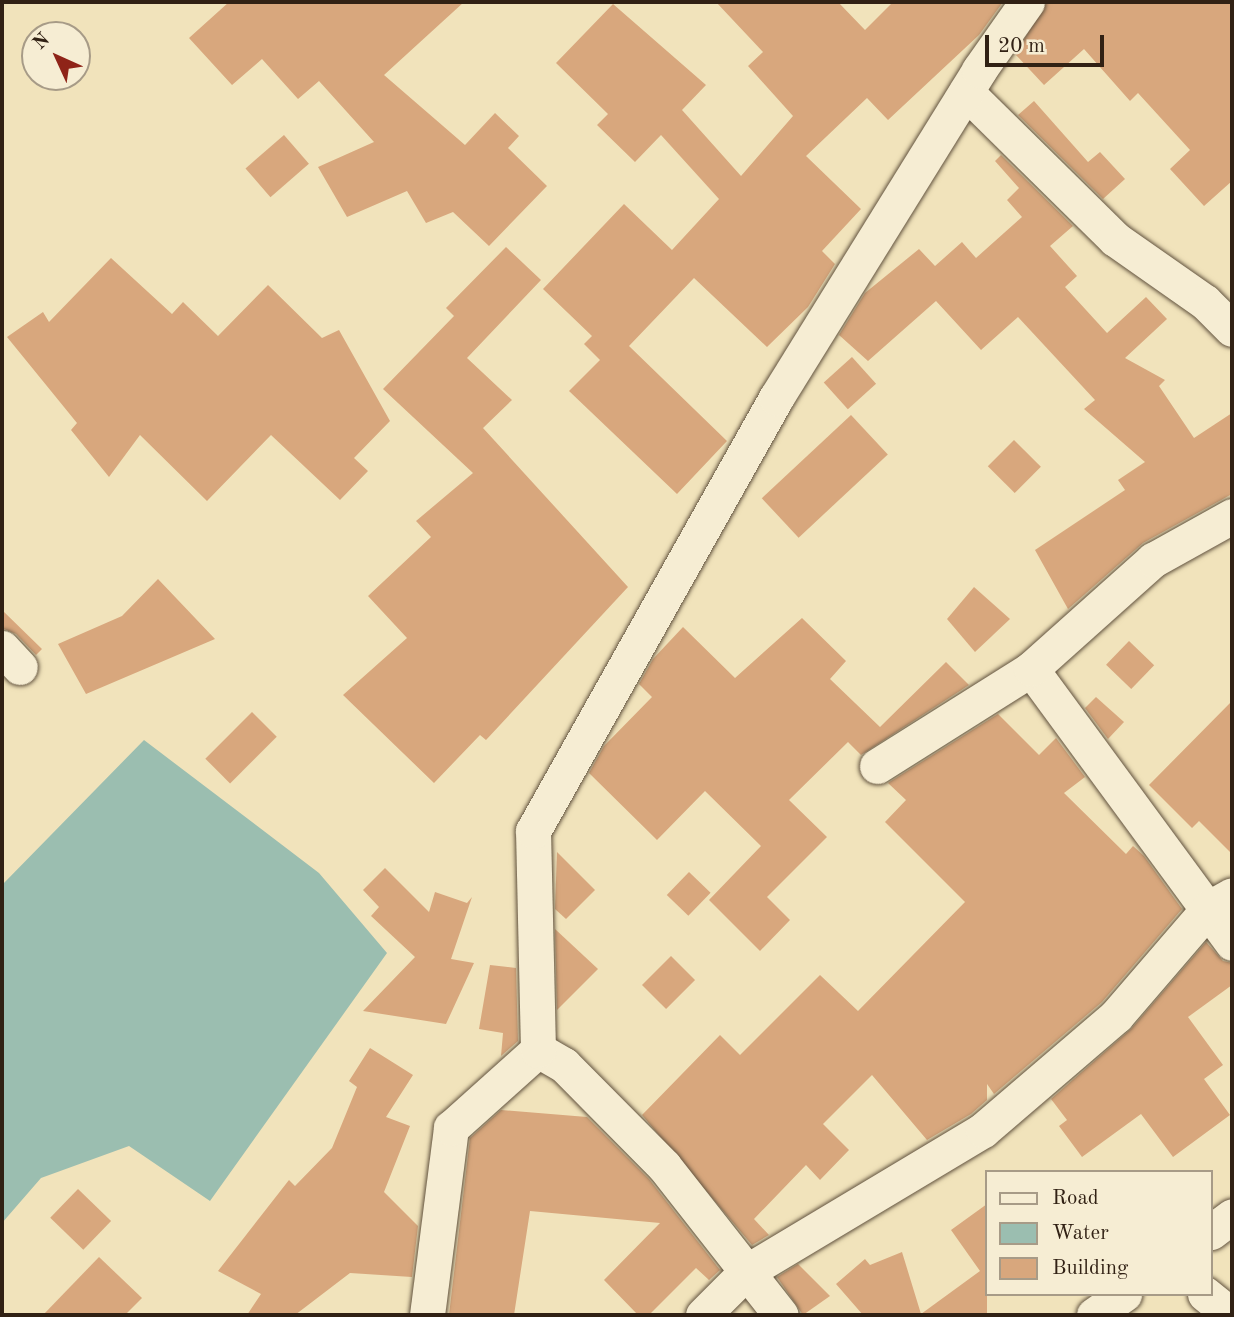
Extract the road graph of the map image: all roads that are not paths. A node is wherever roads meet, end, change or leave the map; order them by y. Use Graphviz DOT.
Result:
graph roads {
  1 [pos="1027,2"];
  2 [pos="965,92"];
  3 [pos="1232,329"];
  4 [pos="1232,516"];
  5 [pos="1031,669"];
  6 [pos="877,766"];
  7 [pos="1221,902"];
  8 [pos="1232,943"];
  9 [pos="538,1050"];
  10 [pos="1232,1216"];
  11 [pos="1213,1230"];
  12 [pos="746,1272"];
  13 [pos="1121,1296"];
  14 [pos="1207,1296"];
  15 [pos="427,1315"];
  16 [pos="703,1315"];
  17 [pos="781,1315"];
  18 [pos="1094,1315"];
  19 [pos="1231,1315"];
  1 -- 2 [label="street"];
  2 -- 3 [label="street"];
  2 -- 9 [label="street"];
  4 -- 5 [label="street"];
  5 -- 6 [label="street"];
  5 -- 7 [label="street"];
  7 -- 8 [label="street"];
  7 -- 12 [label="street"];
  9 -- 12 [label="street"];
  9 -- 15 [label="street"];
  10 -- 11 [label="street"];
  12 -- 16 [label="street"];
  12 -- 17 [label="street"];
  13 -- 18 [label="street"];
  14 -- 19 [label="street"];
}
